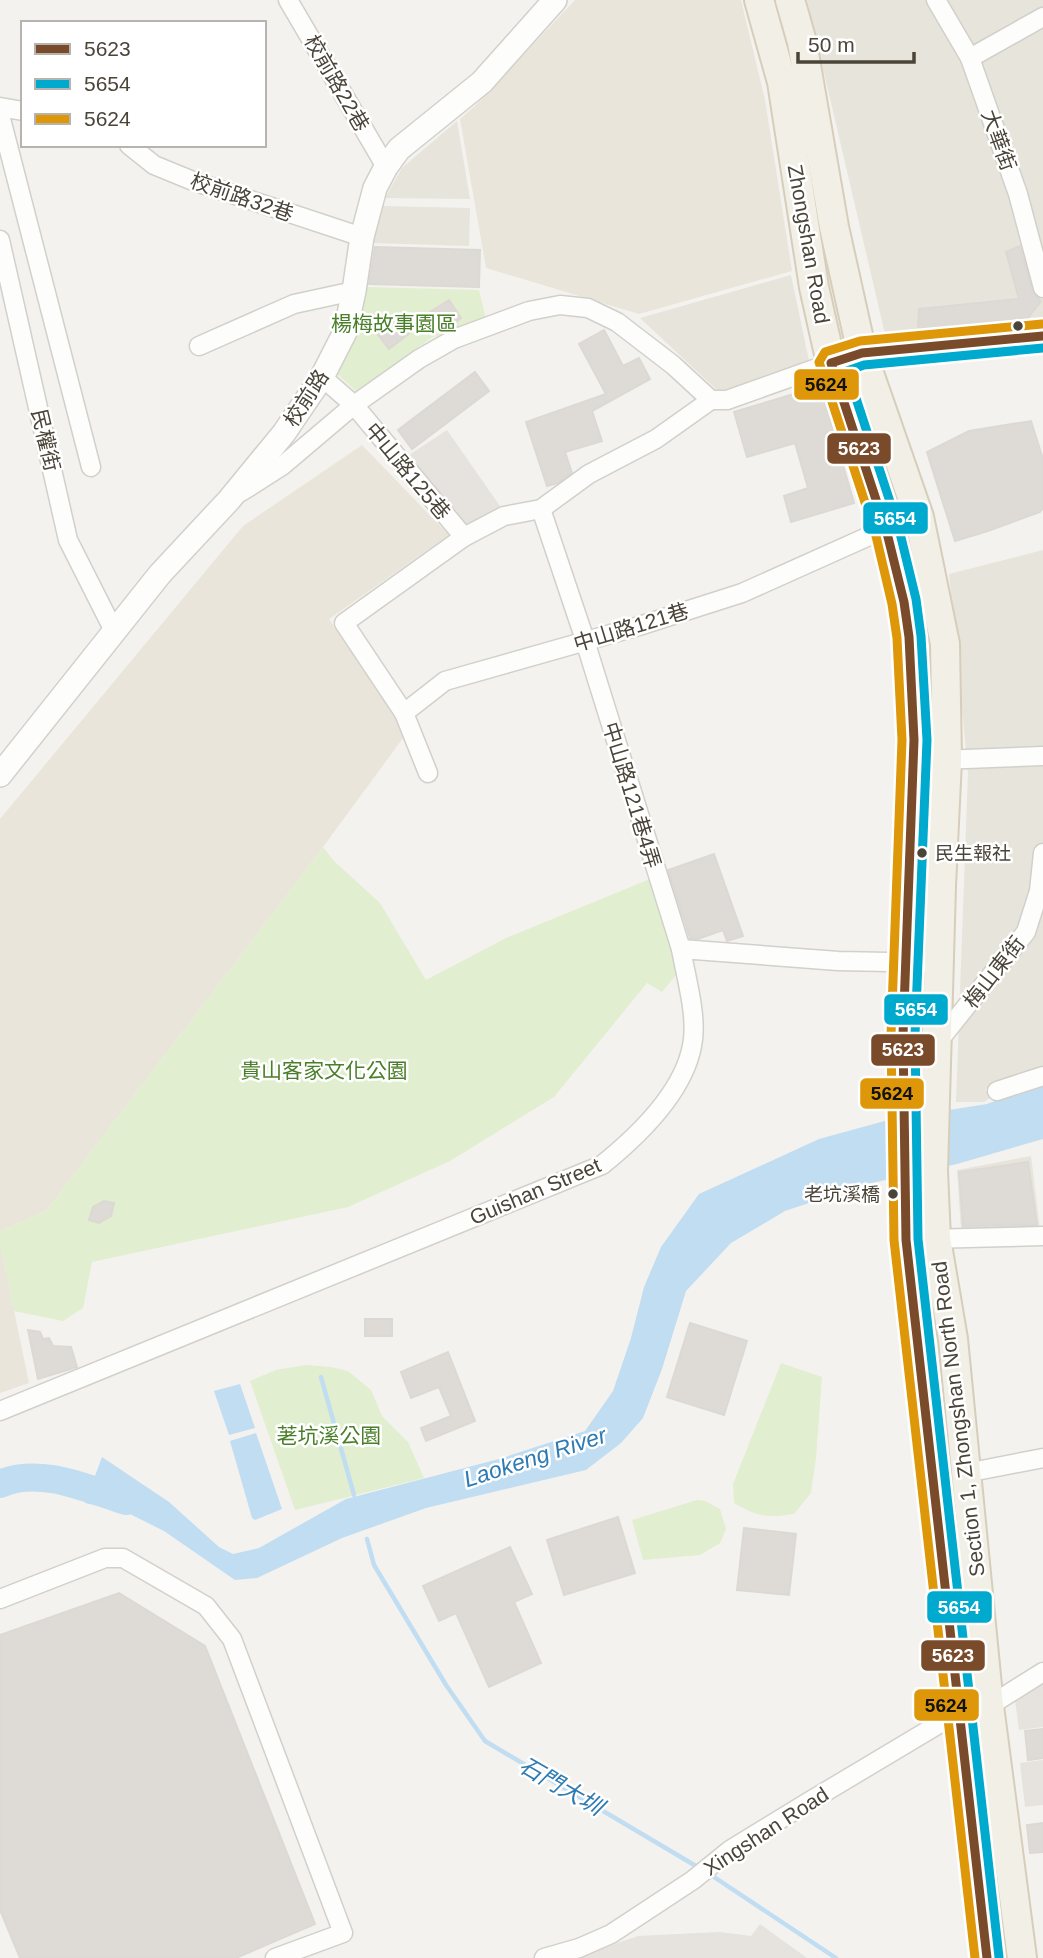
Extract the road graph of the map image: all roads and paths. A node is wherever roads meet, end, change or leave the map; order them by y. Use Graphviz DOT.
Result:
graph roads {
  1 [pos="288,0"];
  2 [pos="555,0"];
  3 [pos="759,0"];
  4 [pos="790,0"];
  5 [pos="936,0"];
  6 [pos="1043,17"];
  7 [pos="970,58"];
  8 [pos="0,107"];
  9 [pos="21,111"];
  10 [pos="0,115"];
  11 [pos="132,147"];
  12 [pos="386,167"];
  13 [pos="362,236"];
  14 [pos="0,240"];
  15 [pos="1043,288"];
  16 [pos="354,291"];
  17 [pos="1043,336"];
  18 [pos="199,346"];
  19 [pos="862,353"];
  20 [pos="831,363"];
  21 [pos="322,377"];
  22 [pos="711,400"];
  23 [pos="354,405"];
  24 [pos="91,467"];
  25 [pos="229,500"];
  26 [pos="541,509"];
  27 [pos="919,517"];
  28 [pos="887,528"];
  29 [pos="464,537"];
  30 [pos="114,631"];
  31 [pos="583,636"];
  32 [pos="404,713"];
  33 [pos="1043,756"];
  34 [pos="947,760"];
  35 [pos="914,761"];
  36 [pos="3,765"];
  37 [pos="428,772"];
  38 [pos="1043,853"];
  39 [pos="681,949"];
  40 [pos="905,962"];
  41 [pos="939,963"];
  42 [pos="937,1043"];
  43 [pos="1043,1076"];
  44 [pos="997,1091"];
  45 [pos="933,1171"];
  46 [pos="903,1178"];
  47 [pos="1043,1236"];
  48 [pos="936,1239"];
  49 [pos="906,1240"];
  50 [pos="0,1411"];
  51 [pos="1043,1458"];
  52 [pos="966,1473"];
  53 [pos="0,1599"];
  54 [pos="1043,1672"];
  55 [pos="989,1706"];
  56 [pos="959,1712"];
  57 [pos="275,1958"];
  58 [pos="544,1958"];
  59 [pos="987,1958"];
  60 [pos="1022,1958"];
  1 -- 12 [label="street, 校前路22巷"];
  2 -- 12 [label="street, 校前路"];
  3 -- 20 [label="main road, Zhongshan Road"];
  4 -- 19 [label="main road, Zhongshan Road"];
  5 -- 7 [label="street, 大華街"];
  6 -- 7 [label="street"];
  7 -- 15 [label="street, 大華街"];
  8 -- 9 [label="street"];
  10 -- 24 [label="street"];
  11 -- 13 [label="street, 校前路32巷"];
  12 -- 13 [label="street, 校前路"];
  13 -- 16 [label="street, 校前路"];
  14 -- 30 [label="street, 民權街"];
  16 -- 18 [label="street"];
  16 -- 21 [label="street, 校前路"];
  17 -- 19 [label="main road"];
  19 -- 20 [label="main road"];
  19 -- 27 [label="main road, Zhongshan Road"];
  20 -- 22 [label="street, 中山路125巷"];
  20 -- 28 [label="main road, Zhongshan Road"];
  21 -- 23 [label="street, 中山路125巷"];
  21 -- 25 [label="street, 校前路"];
  22 -- 23 [label="street, 中山路125巷"];
  22 -- 26 [label="street, 中山路125巷"];
  23 -- 25 [label="street, 中山路125巷"];
  23 -- 29 [label="street, 中山路125巷"];
  25 -- 30 [label="street, 校前路"];
  26 -- 29 [label="street, 中山路125巷"];
  26 -- 31 [label="street"];
  27 -- 28 [label="street, 中山路121巷"];
  27 -- 34 [label="main road, Zhongshan Road"];
  28 -- 31 [label="street, 中山路121巷"];
  28 -- 35 [label="main road, Zhongshan Road"];
  29 -- 32 [label="street"];
  30 -- 36 [label="street, 校前路"];
  31 -- 32 [label="street, 中山路121巷"];
  31 -- 39 [label="street, 中山路121巷4弄"];
  32 -- 37 [label="street"];
  33 -- 34 [label="street"];
  34 -- 35 [label="street"];
  34 -- 41 [label="main road, Zhongshan Road"];
  35 -- 40 [label="main road, Zhongshan Road"];
  38 -- 42 [label="street, 梅山東街"];
  39 -- 40 [label="street"];
  39 -- 50 [label="street, Guishan Street"];
  40 -- 41 [label="street"];
  40 -- 46 [label="main road, Zhongshan Road"];
  41 -- 42 [label="main road, Zhongshan Road"];
  42 -- 45 [label="main road, Zhongshan Road"];
  43 -- 44 [label="street"];
  45 -- 48 [label="main road, Section 1, Zhongshan North Road"];
  46 -- 49 [label="main road, Section 1, Zhongshan North Road"];
  47 -- 48 [label="street"];
  48 -- 49 [label="street"];
  48 -- 52 [label="main road, Section 1, Zhongshan North Road"];
  49 -- 56 [label="main road, Section 1, Zhongshan North Road"];
  51 -- 52 [label="street"];
  52 -- 55 [label="main road, Section 1, Zhongshan North Road"];
  53 -- 57 [label="street"];
  54 -- 55 [label="street"];
  55 -- 56 [label="street, Xingshan Road"];
  55 -- 60 [label="main road, Section 1, Zhongshan North Road"];
  56 -- 58 [label="street, Xingshan Road"];
  56 -- 59 [label="main road, Section 1, Zhongshan North Road"];
}
